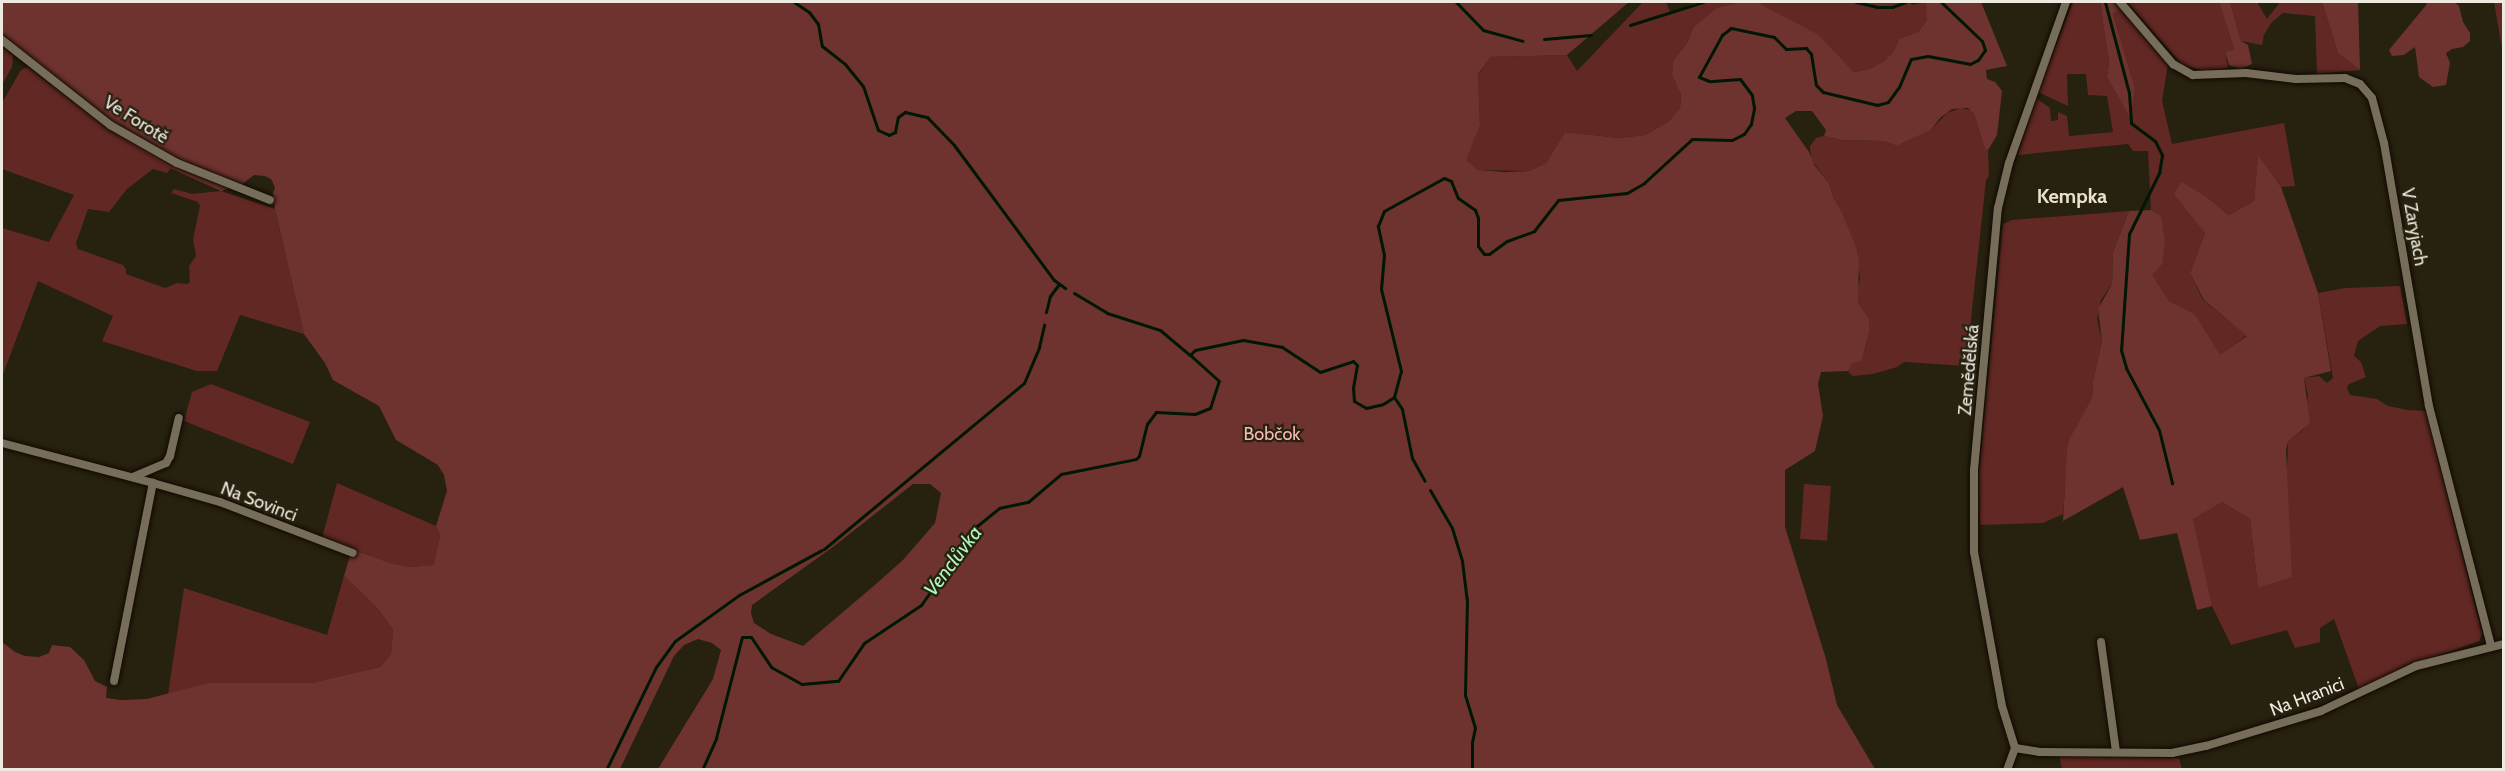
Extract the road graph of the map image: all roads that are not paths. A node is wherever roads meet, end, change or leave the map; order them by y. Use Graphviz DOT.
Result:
graph roads {
  1 [pos="2066,2"];
  2 [pos="2120,2"];
  3 [pos="2,40"];
  4 [pos="270,200"];
  5 [pos="179,418"];
  6 [pos="2,443"];
  7 [pos="132,477"];
  8 [pos="153,483"];
  9 [pos="353,553"];
  10 [pos="2101,642"];
  11 [pos="2504,644"];
  12 [pos="2492,646"];
  13 [pos="114,681"];
  14 [pos="2015,747"];
  15 [pos="2116,752"];
  16 [pos="2007,770"];
  1 -- 14 [label="street, Zemědělská"];
  2 -- 12 [label="street, V Zaryjach"];
  3 -- 4 [label="street, Ve Forotě"];
  5 -- 7 [label="street"];
  6 -- 7 [label="street, Na Sovinci"];
  7 -- 8 [label="street, Na Sovinci"];
  8 -- 9 [label="street, Na Sovinci"];
  8 -- 13 [label="street"];
  10 -- 15 [label="street"];
  11 -- 12 [label="street, Na Hranici"];
  12 -- 15 [label="street, Na Hranici"];
  14 -- 15 [label="street, Na Hranici"];
  14 -- 16 [label="street"];
}
